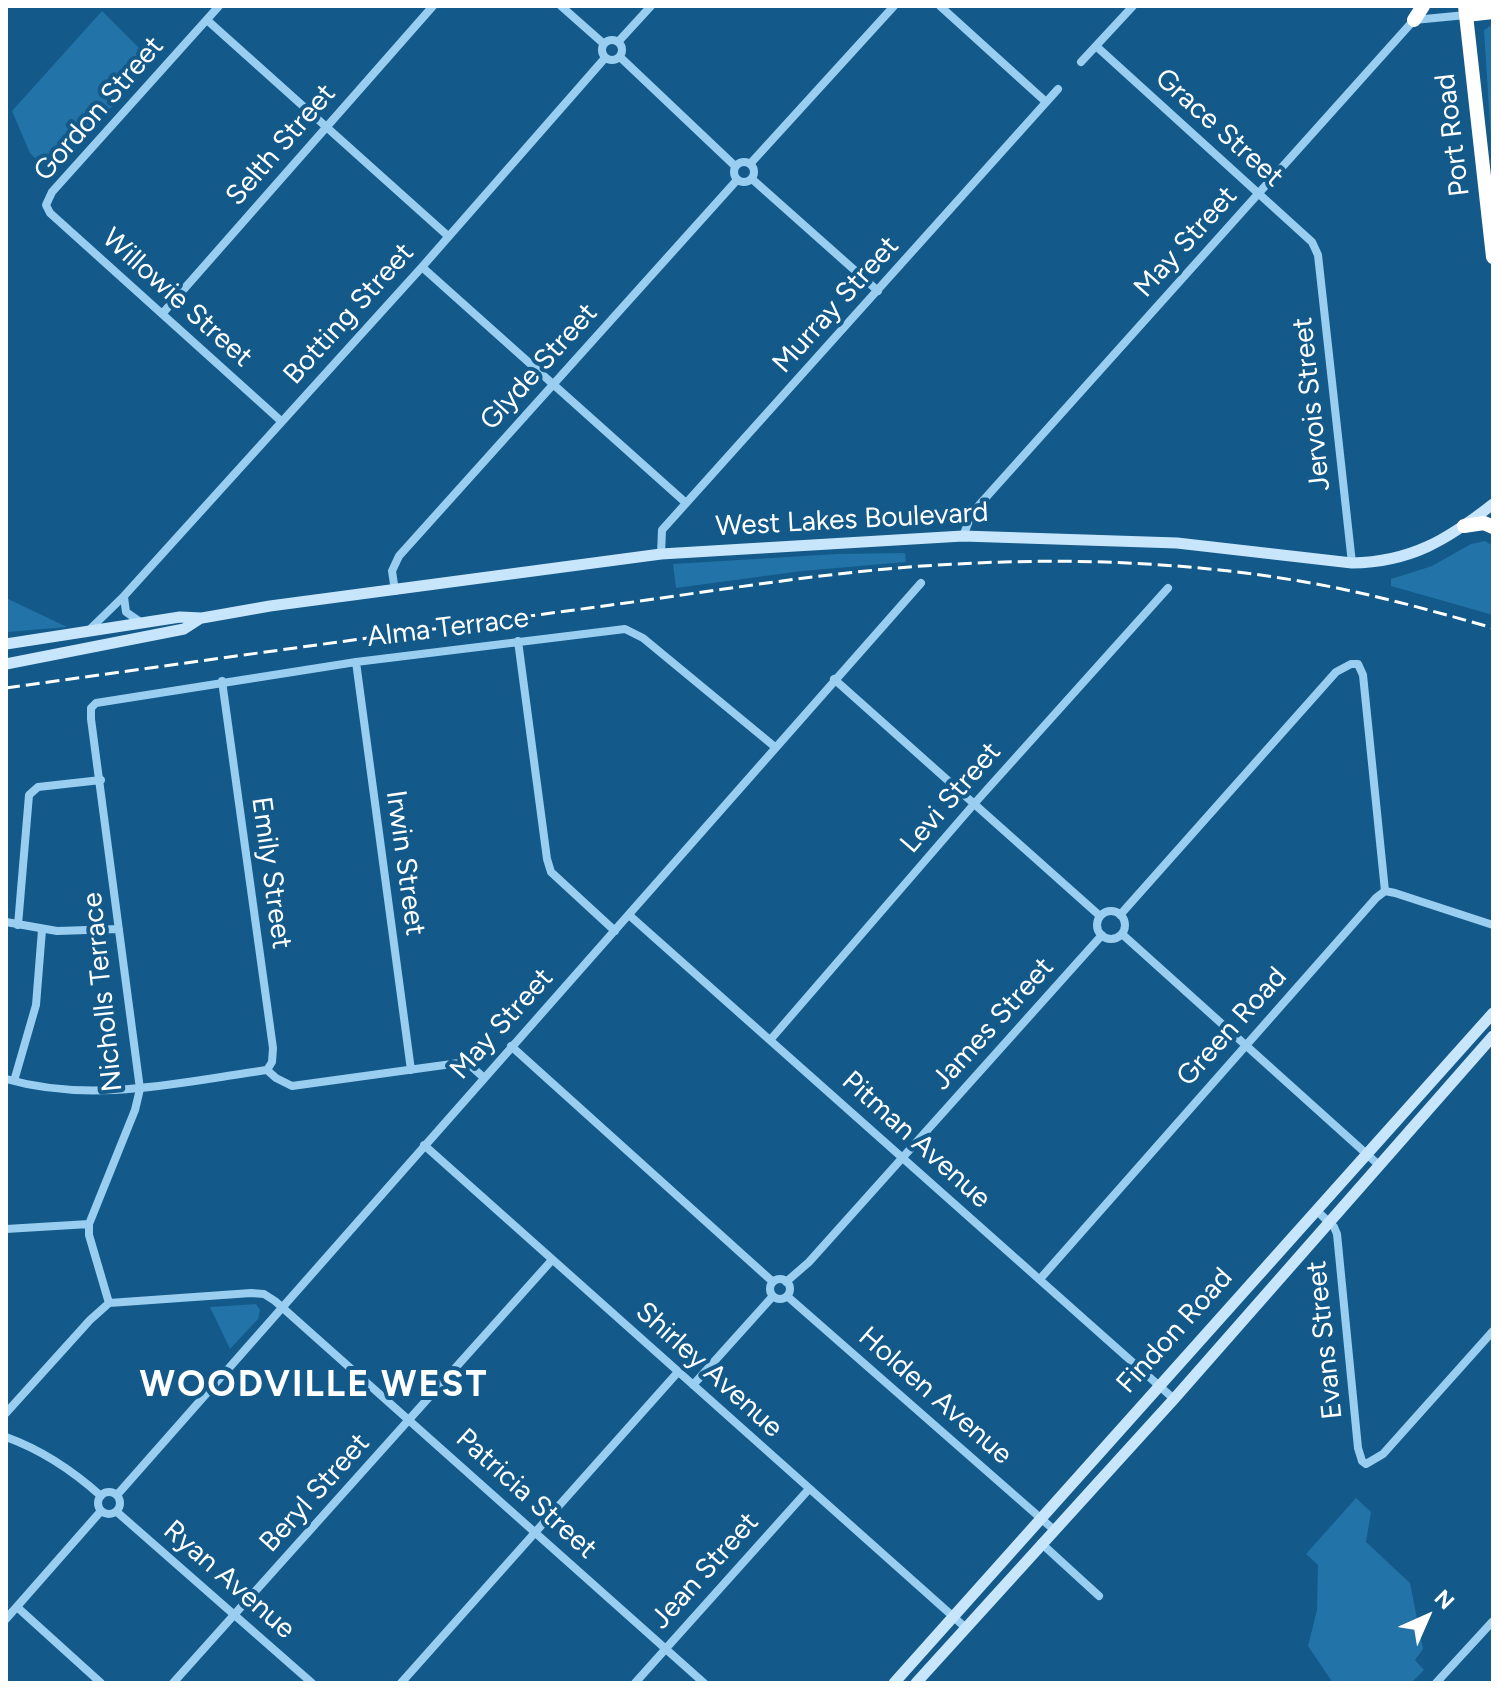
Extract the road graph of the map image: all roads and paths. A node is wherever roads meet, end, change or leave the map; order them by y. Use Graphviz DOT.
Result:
graph roads {
  1 [pos="219,6"];
  2 [pos="433,6"];
  3 [pos="561,6"];
  4 [pos="651,6"];
  5 [pos="894,6"];
  6 [pos="940,6"];
  7 [pos="1133,6"];
  8 [pos="1423,6"];
  9 [pos="1465,10"];
  10 [pos="1493,12"];
  11 [pos="207,20"];
  12 [pos="1414,20"];
  13 [pos="618,42"];
  14 [pos="604,44"];
  15 [pos="1096,46"];
  16 [pos="620,57"];
  17 [pos="605,58"];
  18 [pos="1081,62"];
  19 [pos="1058,89"];
  20 [pos="1046,102"];
  21 [pos="326,128"];
  22 [pos="750,164"];
  23 [pos="735,166"];
  24 [pos="752,179"];
  25 [pos="737,180"];
  26 [pos="1259,194"];
  27 [pos="46,205"];
  28 [pos="448,236"];
  29 [pos="1312,242"];
  30 [pos="1493,257"];
  31 [pos="422,267"];
  32 [pos="878,291"];
  33 [pos="162,314"];
  34 [pos="554,384"];
  35 [pos="281,421"];
  36 [pos="686,503"];
  37 [pos="1493,504"];
  38 [pos="1464,526"];
  39 [pos="1493,527"];
  40 [pos="963,536"];
  41 [pos="661,554"];
  42 [pos="1352,563"];
  43 [pos="921,583"];
  44 [pos="1168,588"];
  45 [pos="395,591"];
  46 [pos="124,596"];
  47 [pos="202,618"];
  48 [pos="143,623"];
  49 [pos="86,633"];
  50 [pos="518,641"];
  51 [pos="6,644"];
  52 [pos="356,662"];
  53 [pos="6,664"];
  54 [pos="834,679"];
  55 [pos="222,681"];
  56 [pos="91,708"];
  57 [pos="775,747"];
  58 [pos="101,780"];
  59 [pos="974,804"];
  60 [pos="1385,891"];
  61 [pos="629,915"];
  62 [pos="1120,915"];
  63 [pos="1100,916"];
  64 [pos="6,922"];
  65 [pos="18,925"];
  66 [pos="1493,925"];
  67 [pos="119,929"];
  68 [pos="42,930"];
  69 [pos="615,931"];
  70 [pos="1122,934"];
  71 [pos="1102,935"];
  72 [pos="1493,1013"];
  73 [pos="1493,1036"];
  74 [pos="771,1039"];
  75 [pos="1245,1045"];
  76 [pos="511,1046"];
  77 [pos="267,1070"];
  78 [pos="411,1070"];
  79 [pos="483,1077"];
  80 [pos="10,1080"];
  81 [pos="140,1089"];
  82 [pos="424,1145"];
  83 [pos="1367,1154"];
  84 [pos="902,1158"];
  85 [pos="1380,1166"];
  86 [pos="1316,1210"];
  87 [pos="1330,1223"];
  88 [pos="89,1224"];
  89 [pos="6,1229"];
  90 [pos="552,1260"];
  91 [pos="1040,1279"];
  92 [pos="773,1282"];
  93 [pos="786,1282"];
  94 [pos="773,1296"];
  95 [pos="787,1296"];
  96 [pos="109,1303"];
  97 [pos="282,1306"];
  98 [pos="1493,1331"];
  99 [pos="678,1372"];
  100 [pos="693,1385"];
  101 [pos="1159,1385"];
  102 [pos="1174,1399"];
  103 [pos="6,1413"];
  104 [pos="409,1420"];
  105 [pos="6,1437"];
  106 [pos="809,1489"];
  107 [pos="117,1495"];
  108 [pos="101,1496"];
  109 [pos="101,1511"];
  110 [pos="117,1512"];
  111 [pos="1040,1517"];
  112 [pos="1053,1529"];
  113 [pos="535,1532"];
  114 [pos="1041,1543"];
  115 [pos="1099,1596"];
  116 [pos="17,1607"];
  117 [pos="235,1614"];
  118 [pos="953,1616"];
  119 [pos="6,1619"];
  120 [pos="1493,1621"];
  121 [pos="966,1628"];
  122 [pos="665,1649"];
  123 [pos="101,1683"];
  124 [pos="173,1683"];
  125 [pos="312,1683"];
  126 [pos="401,1683"];
  127 [pos="635,1683"];
  128 [pos="704,1683"];
  129 [pos="894,1683"];
  130 [pos="916,1683"];
  131 [pos="1436,1683"];
  1 -- 11 [label="street, Gordon Street"];
  2 -- 21 [label="street, Selth Street"];
  3 -- 14 [label="street"];
  4 -- 13 [label="street"];
  5 -- 22 [label="street"];
  6 -- 20 [label="street"];
  7 -- 15 [label="street"];
  8 -- 12 [label="highway"];
  9 -- 10 [label="highway"];
  9 -- 12 [label="street"];
  9 -- 30 [label="highway, Port Road"];
  11 -- 21 [label="street"];
  11 -- 27 [label="street, Gordon Street"];
  12 -- 26 [label="street, May Street"];
  13 -- 14 [label="street"];
  13 -- 16 [label="street"];
  14 -- 17 [label="street"];
  15 -- 18 [label="street"];
  15 -- 26 [label="street, Grace Street"];
  16 -- 17 [label="street"];
  16 -- 23 [label="street"];
  17 -- 28 [label="street, Botting Street"];
  19 -- 20 [label="street, Murray Street"];
  20 -- 32 [label="street, Murray Street"];
  21 -- 28 [label="street"];
  21 -- 33 [label="street, Selth Street"];
  22 -- 23 [label="street"];
  22 -- 24 [label="street"];
  23 -- 25 [label="street"];
  24 -- 25 [label="street"];
  24 -- 32 [label="street"];
  25 -- 34 [label="street, Glyde Street"];
  26 -- 29 [label="street, Grace Street"];
  26 -- 40 [label="street, May Street"];
  27 -- 33 [label="street, Willowie Street"];
  28 -- 31 [label="street, Botting Street"];
  29 -- 42 [label="street, Jervois Street"];
  31 -- 34 [label="street"];
  31 -- 35 [label="street, Botting Street"];
  32 -- 36 [label="street, Murray Street"];
  33 -- 35 [label="street, Willowie Street"];
  34 -- 36 [label="street"];
  34 -- 45 [label="street, Glyde Street"];
  35 -- 46 [label="street, Botting Street"];
  36 -- 41 [label="street, Murray Street"];
  37 -- 38 [label="main road, West Lakes Boulevard"];
  38 -- 39 [label="highway"];
  38 -- 42 [label="main road, West Lakes Boulevard"];
  40 -- 41 [label="main road, West Lakes Boulevard"];
  40 -- 42 [label="main road, West Lakes Boulevard"];
  41 -- 45 [label="main road, West Lakes Boulevard"];
  43 -- 54 [label="street, May Street"];
  44 -- 59 [label="street, Levi Street"];
  45 -- 47 [label="main road, West Lakes Boulevard"];
  46 -- 48 [label="street"];
  46 -- 49 [label="street, Botting Street"];
  47 -- 48 [label="main road, West Lakes Boulevard"];
  47 -- 53 [label="main road, West Lakes Boulevard"];
  48 -- 49 [label="main road, West Lakes Boulevard"];
  49 -- 51 [label="main road, West Lakes Boulevard"];
  50 -- 52 [label="street, Alma Terrace"];
  50 -- 57 [label="street, Alma Terrace"];
  50 -- 69 [label="street"];
  52 -- 55 [label="street, Alma Terrace"];
  52 -- 78 [label="street, Irwin Street"];
  54 -- 57 [label="street, May Street"];
  54 -- 59 [label="street"];
  55 -- 56 [label="street, Alma Terrace"];
  55 -- 77 [label="street, Emily Street"];
  56 -- 58 [label="street, Nicholls Terrace"];
  57 -- 61 [label="street, May Street"];
  58 -- 65 [label="street"];
  58 -- 67 [label="street, Nicholls Terrace"];
  59 -- 63 [label="street"];
  59 -- 74 [label="street, Levi Street"];
  60 -- 62 [label="street"];
  60 -- 66 [label="street"];
  60 -- 75 [label="street, Green Road"];
  61 -- 69 [label="street, May Street"];
  61 -- 74 [label="street, Pitman Avenue"];
  62 -- 63 [label="street"];
  62 -- 70 [label="street"];
  63 -- 71 [label="street"];
  64 -- 65 [label="street"];
  65 -- 68 [label="street"];
  67 -- 68 [label="street"];
  67 -- 81 [label="street, Nicholls Terrace"];
  68 -- 80 [label="street"];
  69 -- 76 [label="street, May Street"];
  70 -- 71 [label="street"];
  70 -- 75 [label="street"];
  71 -- 84 [label="street, James Street"];
  72 -- 83 [label="main road, Findon Road"];
  73 -- 85 [label="main road, Findon Road"];
  74 -- 84 [label="street, Pitman Avenue"];
  75 -- 83 [label="street"];
  75 -- 91 [label="street, Green Road"];
  76 -- 79 [label="street, May Street"];
  76 -- 92 [label="street"];
  77 -- 78 [label="street"];
  77 -- 81 [label="street"];
  78 -- 79 [label="street"];
  79 -- 82 [label="street, May Street"];
  80 -- 81 [label="street"];
  81 -- 88 [label="street, Nicholls Terrace"];
  82 -- 90 [label="street, Shirley Avenue"];
  82 -- 97 [label="street, May Street"];
  83 -- 85 [label="street"];
  83 -- 86 [label="main road, Findon Road"];
  84 -- 91 [label="street, Pitman Avenue"];
  84 -- 93 [label="street, James Street"];
  85 -- 87 [label="main road, Findon Road"];
  86 -- 87 [label="street, Evans Street"];
  86 -- 101 [label="main road, Findon Road"];
  87 -- 98 [label="street, Evans Street"];
  87 -- 102 [label="main road, Findon Road"];
  88 -- 89 [label="street"];
  88 -- 96 [label="street"];
  90 -- 99 [label="street, Shirley Avenue"];
  90 -- 104 [label="street, Beryl Street"];
  91 -- 101 [label="street, Pitman Avenue"];
  92 -- 93 [label="street"];
  92 -- 94 [label="street"];
  93 -- 95 [label="street"];
  94 -- 95 [label="street"];
  94 -- 100 [label="street"];
  95 -- 111 [label="street, Holden Avenue"];
  96 -- 97 [label="street"];
  96 -- 103 [label="street"];
  97 -- 104 [label="street, Patricia Street"];
  97 -- 107 [label="street, May Street"];
  99 -- 100 [label="street, Shirley Avenue"];
  99 -- 113 [label="street"];
  100 -- 106 [label="street, Shirley Avenue"];
  101 -- 102 [label="street, Pitman Avenue"];
  101 -- 111 [label="main road, Findon Road"];
  102 -- 112 [label="main road, Findon Road"];
  104 -- 113 [label="street, Patricia Street"];
  104 -- 117 [label="street, Beryl Street"];
  105 -- 108 [label="street"];
  106 -- 118 [label="street, Shirley Avenue"];
  106 -- 122 [label="street, Jean Street"];
  107 -- 108 [label="street"];
  107 -- 110 [label="street"];
  108 -- 109 [label="street"];
  109 -- 110 [label="street"];
  109 -- 116 [label="street"];
  110 -- 117 [label="street, Ryan Avenue"];
  111 -- 112 [label="street, Holden Avenue"];
  111 -- 118 [label="main road, Findon Road"];
  112 -- 114 [label="main road, Findon Road"];
  113 -- 122 [label="street, Patricia Street"];
  113 -- 126 [label="street"];
  114 -- 115 [label="street"];
  114 -- 121 [label="main road, Findon Road"];
  116 -- 119 [label="street"];
  116 -- 123 [label="street"];
  117 -- 124 [label="street, Beryl Street"];
  117 -- 125 [label="street, Ryan Avenue"];
  118 -- 121 [label="street, Shirley Avenue"];
  118 -- 129 [label="main road, Findon Road"];
  120 -- 131 [label="street"];
  121 -- 130 [label="main road, Findon Road"];
  122 -- 127 [label="street, Jean Street"];
  122 -- 128 [label="street, Patricia Street"];
}
